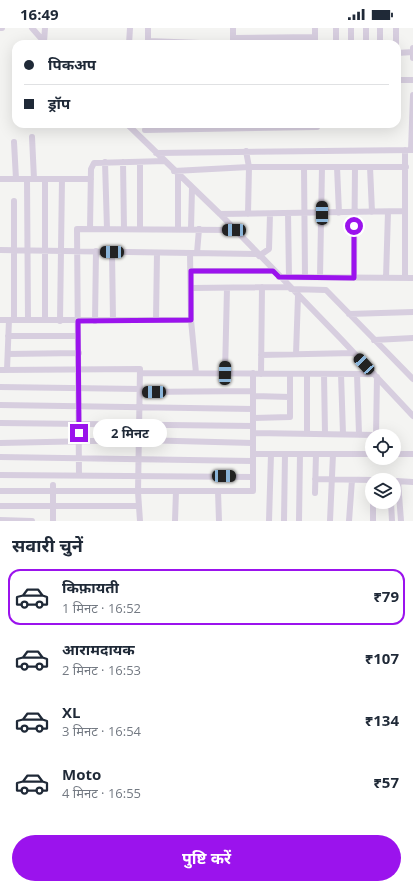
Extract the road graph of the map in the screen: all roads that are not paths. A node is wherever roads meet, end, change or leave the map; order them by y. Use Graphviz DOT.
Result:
graph roads {
  1 [pos="32,28"];
  2 [pos="45,28"];
  3 [pos="130,28"];
  4 [pos="148,28"];
  5 [pos="227,28"];
  6 [pos="233,28"];
  7 [pos="315,28"];
  8 [pos="336,28"];
  9 [pos="351,28"];
  10 [pos="366,28"];
  11 [pos="380,28"];
  12 [pos="396,28"];
  13 [pos="42,40"];
  14 [pos="45,40"];
  15 [pos="129,40"];
  16 [pos="148,40"];
  17 [pos="233,40"];
  18 [pos="315,40"];
  19 [pos="336,40"];
  20 [pos="351,40"];
  21 [pos="366,40"];
  22 [pos="380,40"];
  23 [pos="396,40"];
  24 [pos="413,48"];
  25 [pos="413,52"];
  26 [pos="401,53"];
  27 [pos="413,58"];
  28 [pos="401,80"];
  29 [pos="413,80"];
  30 [pos="413,95"];
  31 [pos="132,128"];
  32 [pos="145,128"];
  33 [pos="32,137"];
  34 [pos="145,141"];
  35 [pos="14,142"];
  36 [pos="410,150"];
  37 [pos="246,151"];
  38 [pos="156,153"];
  39 [pos="105,162"];
  40 [pos="123,162"];
  41 [pos="140,162"];
  42 [pos="165,162"];
  43 [pos="304,167"];
  44 [pos="322,167"];
  45 [pos="337,167"];
  46 [pos="355,167"];
  47 [pos="370,167"];
  48 [pos="406,167"];
  49 [pos="249,168"];
  50 [pos="176,172"];
  51 [pos="0,179"];
  52 [pos="16,179"];
  53 [pos="30,179"];
  54 [pos="46,179"];
  55 [pos="62,179"];
  56 [pos="91,179"];
  57 [pos="192,188"];
  58 [pos="14,202"];
  59 [pos="413,205"];
  60 [pos="405,208"];
  61 [pos="339,212"];
  62 [pos="372,212"];
  63 [pos="388,212"];
  64 [pos="288,213"];
  65 [pos="305,213"];
  66 [pos="322,213"];
  67 [pos="354,213"];
  68 [pos="220,214"];
  69 [pos="248,214"];
  70 [pos="270,214"];
  71 [pos="90,229"];
  72 [pos="106,229"];
  73 [pos="124,229"];
  74 [pos="140,229"];
  75 [pos="178,229"];
  76 [pos="191,229"];
  77 [pos="199,230"];
  78 [pos="234,230"];
  79 [pos="0,250"];
  80 [pos="13,250"];
  81 [pos="28,250"];
  82 [pos="44,250"];
  83 [pos="61,251"];
  84 [pos="78,251"];
  85 [pos="96,251"];
  86 [pos="112,252"];
  87 [pos="158,252"];
  88 [pos="194,253"];
  89 [pos="258,255"];
  90 [pos="191,271"];
  91 [pos="273,271"];
  92 [pos="279,277"];
  93 [pos="289,277"];
  94 [pos="305,277"];
  95 [pos="320,277"];
  96 [pos="354,278"];
  97 [pos="386,278"];
  98 [pos="404,278"];
  99 [pos="413,278"];
  100 [pos="262,287"];
  101 [pos="192,288"];
  102 [pos="227,288"];
  103 [pos="290,288"];
  104 [pos="298,296"];
  105 [pos="413,312"];
  106 [pos="349,314"];
  107 [pos="0,320"];
  108 [pos="11,320"];
  109 [pos="28,320"];
  110 [pos="45,320"];
  111 [pos="60,320"];
  112 [pos="113,320"];
  113 [pos="156,320"];
  114 [pos="191,320"];
  115 [pos="78,321"];
  116 [pos="95,321"];
  117 [pos="8,336"];
  118 [pos="78,336"];
  119 [pos="413,338"];
  120 [pos="374,340"];
  121 [pos="79,353"];
  122 [pos="354,353"];
  123 [pos="8,354"];
  124 [pos="296,354"];
  125 [pos="261,355"];
  126 [pos="79,369"];
  127 [pos="0,370"];
  128 [pos="8,370"];
  129 [pos="140,373"];
  130 [pos="196,373"];
  131 [pos="225,373"];
  132 [pos="254,374"];
  133 [pos="261,374"];
  134 [pos="290,374"];
  135 [pos="307,374"];
  136 [pos="324,374"];
  137 [pos="341,374"];
  138 [pos="357,374"];
  139 [pos="376,376"];
  140 [pos="413,379"];
  141 [pos="0,387"];
  142 [pos="78,387"];
  143 [pos="140,390"];
  144 [pos="253,393"];
  145 [pos="290,397"];
  146 [pos="0,405"];
  147 [pos="79,406"];
  148 [pos="140,407"];
  149 [pos="253,409"];
  150 [pos="413,416"];
  151 [pos="253,418"];
  152 [pos="0,422"];
  153 [pos="79,424"];
  154 [pos="140,424"];
  155 [pos="253,429"];
  156 [pos="376,429"];
  157 [pos="307,433"];
  158 [pos="325,434"];
  159 [pos="343,434"];
  160 [pos="359,434"];
  161 [pos="365,434"];
  162 [pos="139,440"];
  163 [pos="79,441"];
  164 [pos="0,443"];
  165 [pos="253,443"];
  166 [pos="253,454"];
  167 [pos="271,454"];
  168 [pos="285,454"];
  169 [pos="300,454"];
  170 [pos="316,454"];
  171 [pos="333,454"];
  172 [pos="365,454"];
  173 [pos="401,454"];
  174 [pos="413,454"];
  175 [pos="0,457"];
  176 [pos="79,458"];
  177 [pos="139,458"];
  178 [pos="252,461"];
  179 [pos="0,475"];
  180 [pos="79,475"];
  181 [pos="139,475"];
  182 [pos="253,477"];
  183 [pos="315,478"];
  184 [pos="332,479"];
  185 [pos="352,480"];
  186 [pos="365,480"];
  187 [pos="401,481"];
  188 [pos="413,482"];
  189 [pos="53,488"];
  190 [pos="0,491"];
  191 [pos="176,491"];
  192 [pos="218,491"];
  193 [pos="138,492"];
  194 [pos="315,493"];
  195 [pos="0,506"];
  196 [pos="138,506"];
  197 [pos="53,507"];
  198 [pos="373,509"];
  199 [pos="391,509"];
  200 [pos="400,509"];
  201 [pos="0,520"];
  202 [pos="32,521"];
  203 [pos="53,521"];
  204 [pos="140,521"];
  205 [pos="175,521"];
  206 [pos="219,521"];
  207 [pos="269,521"];
  208 [pos="284,521"];
  209 [pos="299,521"];
  210 [pos="330,521"];
  211 [pos="349,521"];
  212 [pos="373,521"];
  213 [pos="392,521"];
  214 [pos="401,521"];
  1 -- 13 [label="street"];
  2 -- 14 [label="street"];
  3 -- 15 [label="street"];
  4 -- 16 [label="street"];
  5 -- 6 [label="street"];
  6 -- 17 [label="street"];
  7 -- 18 [label="street"];
  8 -- 19 [label="street"];
  9 -- 20 [label="street"];
  10 -- 21 [label="street"];
  11 -- 22 [label="street"];
  12 -- 23 [label="street"];
  24 -- 25 [label="street"];
  25 -- 26 [label="street"];
  25 -- 27 [label="street"];
  28 -- 29 [label="street"];
  30 -- 36 [label="street"];
  31 -- 34 [label="street"];
  32 -- 34 [label="street"];
  33 -- 53 [label="street"];
  34 -- 38 [label="street"];
  35 -- 52 [label="street"];
  36 -- 37 [label="street"];
  36 -- 48 [label="street"];
  37 -- 38 [label="street"];
  37 -- 49 [label="street"];
  38 -- 42 [label="street"];
  39 -- 40 [label="street"];
  39 -- 56 [label="street"];
  39 -- 72 [label="street"];
  40 -- 41 [label="street"];
  40 -- 73 [label="street"];
  41 -- 42 [label="street"];
  41 -- 74 [label="street"];
  42 -- 50 [label="street"];
  43 -- 44 [label="street"];
  43 -- 49 [label="street"];
  43 -- 65 [label="street"];
  44 -- 45 [label="street"];
  44 -- 66 [label="street"];
  45 -- 46 [label="street"];
  45 -- 61 [label="street"];
  46 -- 47 [label="street"];
  46 -- 67 [label="street"];
  47 -- 48 [label="street"];
  47 -- 62 [label="street"];
  48 -- 60 [label="street"];
  49 -- 50 [label="street"];
  49 -- 69 [label="street"];
  50 -- 57 [label="street"];
  50 -- 75 [label="street"];
  51 -- 52 [label="street"];
  52 -- 53 [label="street"];
  53 -- 54 [label="street"];
  53 -- 81 [label="street"];
  54 -- 55 [label="street"];
  54 -- 82 [label="street"];
  55 -- 56 [label="street"];
  55 -- 83 [label="street"];
  56 -- 71 [label="street"];
  57 -- 68 [label="street"];
  57 -- 76 [label="street"];
  58 -- 80 [label="street"];
  59 -- 60 [label="street"];
  60 -- 63 [label="street"];
  60 -- 98 [label="street"];
  61 -- 66 [label="street"];
  61 -- 67 [label="street"];
  62 -- 63 [label="street"];
  62 -- 67 [label="street"];
  63 -- 97 [label="street"];
  64 -- 65 [label="street"];
  64 -- 70 [label="street"];
  64 -- 93 [label="street"];
  65 -- 66 [label="street"];
  65 -- 94 [label="street"];
  66 -- 95 [label="street"];
  67 -- 96 [label="street"];
  68 -- 69 [label="street"];
  68 -- 78 [label="street"];
  69 -- 70 [label="street"];
  70 -- 89 [label="street"];
  71 -- 72 [label="street"];
  71 -- 84 [label="street"];
  72 -- 73 [label="street"];
  73 -- 74 [label="street"];
  74 -- 75 [label="street"];
  75 -- 76 [label="street"];
  76 -- 77 [label="street"];
  77 -- 78 [label="street"];
  77 -- 88 [label="street"];
  78 -- 89 [label="street"];
  79 -- 80 [label="street"];
  80 -- 81 [label="street"];
  80 -- 108 [label="street"];
  81 -- 82 [label="street"];
  81 -- 109 [label="street"];
  82 -- 83 [label="street"];
  82 -- 110 [label="street"];
  83 -- 84 [label="street"];
  83 -- 111 [label="street"];
  84 -- 85 [label="street"];
  84 -- 115 [label="street"];
  85 -- 86 [label="street"];
  85 -- 116 [label="street"];
  86 -- 87 [label="street"];
  86 -- 112 [label="street"];
  87 -- 88 [label="street"];
  87 -- 113 [label="street"];
  88 -- 89 [label="street"];
  88 -- 90 [label="street"];
  89 -- 91 [label="street"];
  90 -- 91 [label="street"];
  90 -- 101 [label="street"];
  91 -- 92 [label="street"];
  92 -- 93 [label="street"];
  92 -- 103 [label="street"];
  93 -- 94 [label="street"];
  94 -- 95 [label="street"];
  95 -- 96 [label="street"];
  96 -- 97 [label="street"];
  97 -- 98 [label="street"];
  98 -- 99 [label="street"];
  100 -- 102 [label="street"];
  100 -- 103 [label="street"];
  100 -- 125 [label="street"];
  101 -- 102 [label="street"];
  101 -- 114 [label="street"];
  102 -- 131 [label="street"];
  103 -- 104 [label="street"];
  103 -- 106 [label="street"];
  104 -- 122 [label="street"];
  104 -- 124 [label="street"];
  105 -- 106 [label="street"];
  106 -- 120 [label="street"];
  107 -- 108 [label="street"];
  108 -- 109 [label="street"];
  108 -- 117 [label="street"];
  109 -- 110 [label="street"];
  110 -- 111 [label="street"];
  111 -- 115 [label="street"];
  112 -- 113 [label="street"];
  112 -- 116 [label="street"];
  113 -- 114 [label="street"];
  114 -- 130 [label="street"];
  115 -- 116 [label="street"];
  115 -- 118 [label="street"];
  117 -- 118 [label="street"];
  117 -- 123 [label="street"];
  118 -- 121 [label="street"];
  119 -- 120 [label="street"];
  120 -- 140 [label="street"];
  121 -- 123 [label="street"];
  121 -- 126 [label="street"];
  122 -- 124 [label="street"];
  122 -- 139 [label="street"];
  123 -- 128 [label="street"];
  124 -- 125 [label="street"];
  125 -- 133 [label="street"];
  126 -- 128 [label="street"];
  126 -- 129 [label="street"];
  126 -- 142 [label="street"];
  127 -- 128 [label="street"];
  129 -- 130 [label="street"];
  129 -- 143 [label="street"];
  130 -- 131 [label="street"];
  131 -- 132 [label="street"];
  132 -- 133 [label="street"];
  132 -- 144 [label="street"];
  133 -- 134 [label="street"];
  134 -- 135 [label="street"];
  134 -- 145 [label="street"];
  135 -- 136 [label="street"];
  135 -- 157 [label="street"];
  136 -- 137 [label="street"];
  136 -- 158 [label="street"];
  137 -- 138 [label="street"];
  137 -- 159 [label="street"];
  138 -- 139 [label="street"];
  138 -- 160 [label="street"];
  139 -- 150 [label="street"];
  139 -- 156 [label="street"];
  141 -- 142 [label="street"];
  142 -- 143 [label="street"];
  142 -- 147 [label="street"];
  143 -- 144 [label="street"];
  143 -- 148 [label="street"];
  144 -- 145 [label="street"];
  144 -- 149 [label="street"];
  145 -- 151 [label="street"];
  146 -- 147 [label="street"];
  147 -- 148 [label="street"];
  147 -- 153 [label="street"];
  148 -- 149 [label="street"];
  148 -- 154 [label="street"];
  149 -- 151 [label="street"];
  151 -- 155 [label="street"];
  152 -- 153 [label="street"];
  153 -- 154 [label="street"];
  153 -- 163 [label="street"];
  154 -- 155 [label="street"];
  154 -- 162 [label="street"];
  155 -- 157 [label="street"];
  155 -- 165 [label="street"];
  157 -- 158 [label="street"];
  158 -- 159 [label="street"];
  159 -- 160 [label="street"];
  160 -- 161 [label="street"];
  162 -- 163 [label="street"];
  162 -- 165 [label="street"];
  162 -- 177 [label="street"];
  163 -- 164 [label="street"];
  163 -- 176 [label="street"];
  165 -- 166 [label="street"];
  166 -- 167 [label="street"];
  166 -- 178 [label="street"];
  167 -- 168 [label="street"];
  167 -- 207 [label="street"];
  168 -- 169 [label="street"];
  168 -- 208 [label="street"];
  169 -- 170 [label="street"];
  169 -- 209 [label="street"];
  170 -- 171 [label="street"];
  170 -- 183 [label="street"];
  171 -- 172 [label="street"];
  171 -- 184 [label="street"];
  173 -- 174 [label="street"];
  175 -- 176 [label="street"];
  176 -- 177 [label="street"];
  176 -- 180 [label="street"];
  177 -- 178 [label="street"];
  177 -- 181 [label="street"];
  178 -- 182 [label="street"];
  179 -- 180 [label="street"];
  180 -- 181 [label="street"];
  181 -- 182 [label="street"];
  181 -- 193 [label="street"];
  182 -- 192 [label="street"];
  183 -- 184 [label="street"];
  183 -- 194 [label="street"];
  184 -- 185 [label="street"];
  184 -- 210 [label="street"];
  185 -- 186 [label="street"];
  185 -- 211 [label="street"];
  187 -- 188 [label="street"];
  189 -- 190 [label="street"];
  189 -- 193 [label="street"];
  189 -- 197 [label="street"];
  191 -- 192 [label="street"];
  191 -- 193 [label="street"];
  191 -- 205 [label="street"];
  192 -- 206 [label="street"];
  193 -- 196 [label="street"];
  195 -- 197 [label="street"];
  196 -- 197 [label="street"];
  196 -- 204 [label="street"];
  197 -- 203 [label="street"];
  198 -- 212 [label="street"];
  199 -- 213 [label="street"];
  200 -- 214 [label="street"];
  201 -- 202 [label="street"];
}
